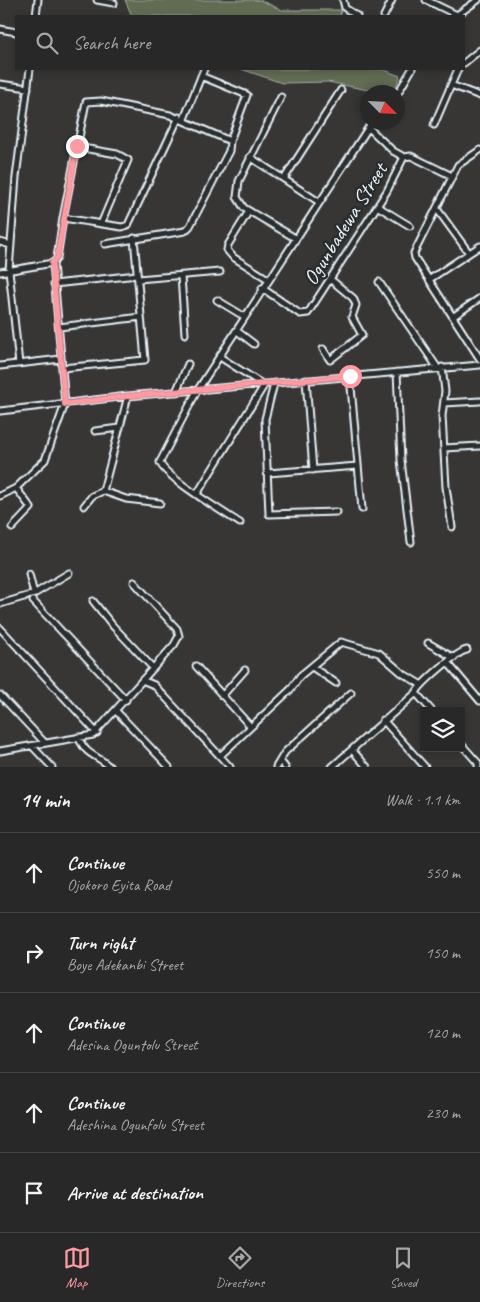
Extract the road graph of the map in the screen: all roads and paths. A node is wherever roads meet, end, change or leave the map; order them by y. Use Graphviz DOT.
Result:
graph roads {
  1 [pos="38,0"];
  2 [pos="97,0"];
  3 [pos="343,0"];
  4 [pos="392,0"];
  5 [pos="426,0"];
  6 [pos="478,0"];
  7 [pos="435,2"];
  8 [pos="114,3"];
  9 [pos="36,15"];
  10 [pos="356,15"];
  11 [pos="384,15"];
  12 [pos="455,15"];
  13 [pos="458,15"];
  14 [pos="0,29"];
  15 [pos="15,32"];
  16 [pos="480,50"];
  17 [pos="465,62"];
  18 [pos="30,70"];
  19 [pos="204,70"];
  20 [pos="412,70"];
  21 [pos="458,70"];
  22 [pos="201,76"];
  23 [pos="0,84"];
  24 [pos="404,85"];
  25 [pos="451,85"];
  26 [pos="28,88"];
  27 [pos="341,90"];
  28 [pos="480,96"];
  29 [pos="281,97"];
  30 [pos="181,118"];
  31 [pos="434,124"];
  32 [pos="368,130"];
  33 [pos="371,130"];
  34 [pos="230,141"];
  35 [pos="77,146"];
  36 [pos="480,150"];
  37 [pos="250,157"];
  38 [pos="404,157"];
  39 [pos="452,176"];
  40 [pos="284,179"];
  41 [pos="319,202"];
  42 [pos="377,206"];
  43 [pos="437,209"];
  44 [pos="249,211"];
  45 [pos="62,218"];
  46 [pos="100,224"];
  47 [pos="410,226"];
  48 [pos="134,238"];
  49 [pos="295,238"];
  50 [pos="0,242"];
  51 [pos="105,244"];
  52 [pos="11,245"];
  53 [pos="480,246"];
  54 [pos="469,253"];
  55 [pos="52,263"];
  56 [pos="9,270"];
  57 [pos="0,272"];
  58 [pos="220,272"];
  59 [pos="181,276"];
  60 [pos="137,277"];
  61 [pos="268,279"];
  62 [pos="330,279"];
  63 [pos="430,279"];
  64 [pos="379,282"];
  65 [pos="54,284"];
  66 [pos="262,288"];
  67 [pos="480,298"];
  68 [pos="217,300"];
  69 [pos="454,316"];
  70 [pos="142,317"];
  71 [pos="245,317"];
  72 [pos="59,327"];
  73 [pos="237,331"];
  74 [pos="185,334"];
  75 [pos="254,344"];
  76 [pos="322,349"];
  77 [pos="220,357"];
  78 [pos="61,359"];
  79 [pos="480,359"];
  80 [pos="19,364"];
  81 [pos="188,364"];
  82 [pos="480,365"];
  83 [pos="0,366"];
  84 [pos="440,367"];
  85 [pos="62,368"];
  86 [pos="396,372"];
  87 [pos="350,376"];
  88 [pos="306,380"];
  89 [pos="263,384"];
  90 [pos="274,384"];
  91 [pos="197,391"];
  92 [pos="176,392"];
  93 [pos="128,396"];
  94 [pos="480,401"];
  95 [pos="444,403"];
  96 [pos="65,404"];
  97 [pos="0,411"];
  98 [pos="120,428"];
  99 [pos="95,430"];
  100 [pos="480,446"];
  101 [pos="444,448"];
  102 [pos="358,466"];
  103 [pos="313,470"];
  104 [pos="268,473"];
  105 [pos="16,488"];
  106 [pos="103,491"];
  107 [pos="197,494"];
  108 [pos="0,496"];
  109 [pos="160,503"];
  110 [pos="84,506"];
  111 [pos="362,509"];
  112 [pos="337,512"];
  113 [pos="240,523"];
  114 [pos="452,527"];
  115 [pos="12,528"];
  116 [pos="411,542"];
  117 [pos="69,573"];
  118 [pos="29,574"];
  119 [pos="134,582"];
  120 [pos="34,594"];
  121 [pos="33,601"];
  122 [pos="93,602"];
  123 [pos="0,604"];
  124 [pos="0,628"];
  125 [pos="428,643"];
  126 [pos="467,650"];
  127 [pos="454,658"];
  128 [pos="448,663"];
  129 [pos="196,666"];
  130 [pos="312,667"];
  131 [pos="153,668"];
  132 [pos="244,670"];
  133 [pos="142,680"];
  134 [pos="336,683"];
  135 [pos="420,684"];
  136 [pos="351,693"];
  137 [pos="416,693"];
  138 [pos="0,695"];
  139 [pos="222,696"];
  140 [pos="126,700"];
  141 [pos="480,701"];
  142 [pos="428,707"];
  143 [pos="116,711"];
  144 [pos="383,720"];
  145 [pos="250,726"];
  146 [pos="97,732"];
  147 [pos="78,737"];
  148 [pos="45,743"];
  149 [pos="32,746"];
  150 [pos="465,748"];
  151 [pos="0,750"];
  152 [pos="352,750"];
  153 [pos="220,756"];
  154 [pos="280,761"];
  155 [pos="52,767"];
  156 [pos="110,767"];
  157 [pos="169,767"];
  158 [pos="230,767"];
  159 [pos="276,767"];
  160 [pos="285,767"];
  161 [pos="332,767"];
  162 [pos="368,767"];
  163 [pos="425,767"];
  164 [pos="478,767"];
  1 -- 9 [label="street"];
  2 -- 8 [label="street"];
  3 -- 10 [label="street"];
  4 -- 11 [label="street"];
  5 -- 7 [label="street"];
  6 -- 13 [label="street"];
  7 -- 12 [label="street"];
  14 -- 15 [label="street"];
  16 -- 17 [label="street"];
  18 -- 26 [label="street"];
  19 -- 22 [label="street"];
  20 -- 24 [label="street"];
  21 -- 25 [label="street"];
  22 -- 30 [label="street"];
  22 -- 34 [label="street"];
  23 -- 26 [label="street"];
  25 -- 28 [label="street"];
  25 -- 31 [label="street"];
  26 -- 52 [label="street"];
  27 -- 40 [label="street"];
  29 -- 37 [label="street"];
  30 -- 34 [label="street"];
  30 -- 35 [label="street"];
  30 -- 46 [label="street"];
  32 -- 41 [label="street"];
  33 -- 38 [label="street"];
  34 -- 48 [label="street"];
  35 -- 45 [label="street"];
  35 -- 46 [label="street"];
  36 -- 39 [label="street"];
  37 -- 40 [label="street"];
  37 -- 44 [label="street"];
  38 -- 39 [label="street, Ogunbadewa Street"];
  38 -- 42 [label="street, Ogunbadewa Street"];
  39 -- 43 [label="street"];
  40 -- 41 [label="street"];
  41 -- 49 [label="street"];
  42 -- 47 [label="street"];
  42 -- 62 [label="street, Ogunbadewa Street"];
  43 -- 54 [label="street"];
  43 -- 63 [label="street"];
  44 -- 49 [label="street"];
  44 -- 61 [label="street"];
  45 -- 46 [label="street"];
  45 -- 55 [label="street"];
  48 -- 51 [label="street"];
  48 -- 60 [label="street"];
  49 -- 61 [label="street"];
  50 -- 52 [label="street"];
  52 -- 56 [label="street"];
  53 -- 54 [label="street"];
  54 -- 63 [label="street"];
  55 -- 56 [label="street"];
  55 -- 65 [label="street"];
  56 -- 57 [label="street"];
  56 -- 80 [label="street"];
  58 -- 59 [label="street"];
  59 -- 60 [label="street"];
  59 -- 74 [label="street"];
  60 -- 65 [label="street"];
  60 -- 70 [label="street"];
  61 -- 66 [label="street"];
  62 -- 66 [label="street, Ogunbadewa Street"];
  62 -- 76 [label="street"];
  63 -- 69 [label="street"];
  64 -- 84 [label="street"];
  65 -- 72 [label="street"];
  66 -- 71 [label="street"];
  67 -- 69 [label="street"];
  68 -- 71 [label="street"];
  69 -- 79 [label="street"];
  70 -- 72 [label="street"];
  70 -- 85 [label="street"];
  71 -- 73 [label="street"];
  72 -- 78 [label="street"];
  73 -- 75 [label="street"];
  73 -- 77 [label="street"];
  77 -- 89 [label="street"];
  77 -- 91 [label="street"];
  78 -- 80 [label="street"];
  78 -- 85 [label="street"];
  80 -- 83 [label="street"];
  81 -- 92 [label="street"];
  82 -- 84 [label="street"];
  84 -- 86 [label="street"];
  84 -- 95 [label="street"];
  85 -- 96 [label="street"];
  86 -- 87 [label="street"];
  86 -- 116 [label="street"];
  87 -- 88 [label="street"];
  87 -- 102 [label="street"];
  88 -- 90 [label="street"];
  88 -- 103 [label="street"];
  89 -- 90 [label="street"];
  89 -- 91 [label="street"];
  89 -- 107 [label="street"];
  90 -- 104 [label="street"];
  91 -- 92 [label="street"];
  91 -- 107 [label="street"];
  92 -- 93 [label="street"];
  93 -- 96 [label="street"];
  93 -- 98 [label="street"];
  94 -- 95 [label="street"];
  95 -- 101 [label="street"];
  96 -- 97 [label="street"];
  96 -- 105 [label="street"];
  98 -- 99 [label="street"];
  98 -- 106 [label="street"];
  100 -- 101 [label="street"];
  101 -- 114 [label="street"];
  102 -- 103 [label="street"];
  102 -- 111 [label="street"];
  103 -- 104 [label="street"];
  104 -- 112 [label="street"];
  105 -- 108 [label="street"];
  105 -- 115 [label="street"];
  106 -- 109 [label="street"];
  106 -- 110 [label="street"];
  107 -- 113 [label="street"];
  117 -- 120 [label="street"];
  118 -- 120 [label="street"];
  119 -- 131 [label="street"];
  120 -- 123 [label="street"];
  121 -- 140 [label="street"];
  122 -- 131 [label="street"];
  124 -- 146 [label="street"];
  125 -- 127 [label="street"];
  126 -- 127 [label="street"];
  127 -- 128 [label="street"];
  128 -- 135 [label="street"];
  128 -- 141 [label="street"];
  129 -- 139 [label="street"];
  130 -- 134 [label="street"];
  130 -- 135 [label="street"];
  130 -- 145 [label="street"];
  131 -- 133 [label="street"];
  132 -- 139 [label="street"];
  133 -- 140 [label="street"];
  133 -- 153 [label="street"];
  135 -- 137 [label="street"];
  136 -- 154 [label="street"];
  137 -- 142 [label="street"];
  137 -- 144 [label="street"];
  138 -- 148 [label="street"];
  139 -- 145 [label="street"];
  140 -- 143 [label="street"];
  143 -- 146 [label="street"];
  143 -- 157 [label="street"];
  144 -- 152 [label="street"];
  144 -- 163 [label="street"];
  145 -- 153 [label="street"];
  146 -- 147 [label="street"];
  147 -- 148 [label="street"];
  147 -- 156 [label="street"];
  148 -- 149 [label="street"];
  149 -- 151 [label="street"];
  149 -- 155 [label="street"];
  150 -- 164 [label="street"];
  152 -- 161 [label="street"];
  152 -- 162 [label="street"];
  153 -- 158 [label="street"];
  154 -- 159 [label="street"];
  154 -- 160 [label="street"];
}
